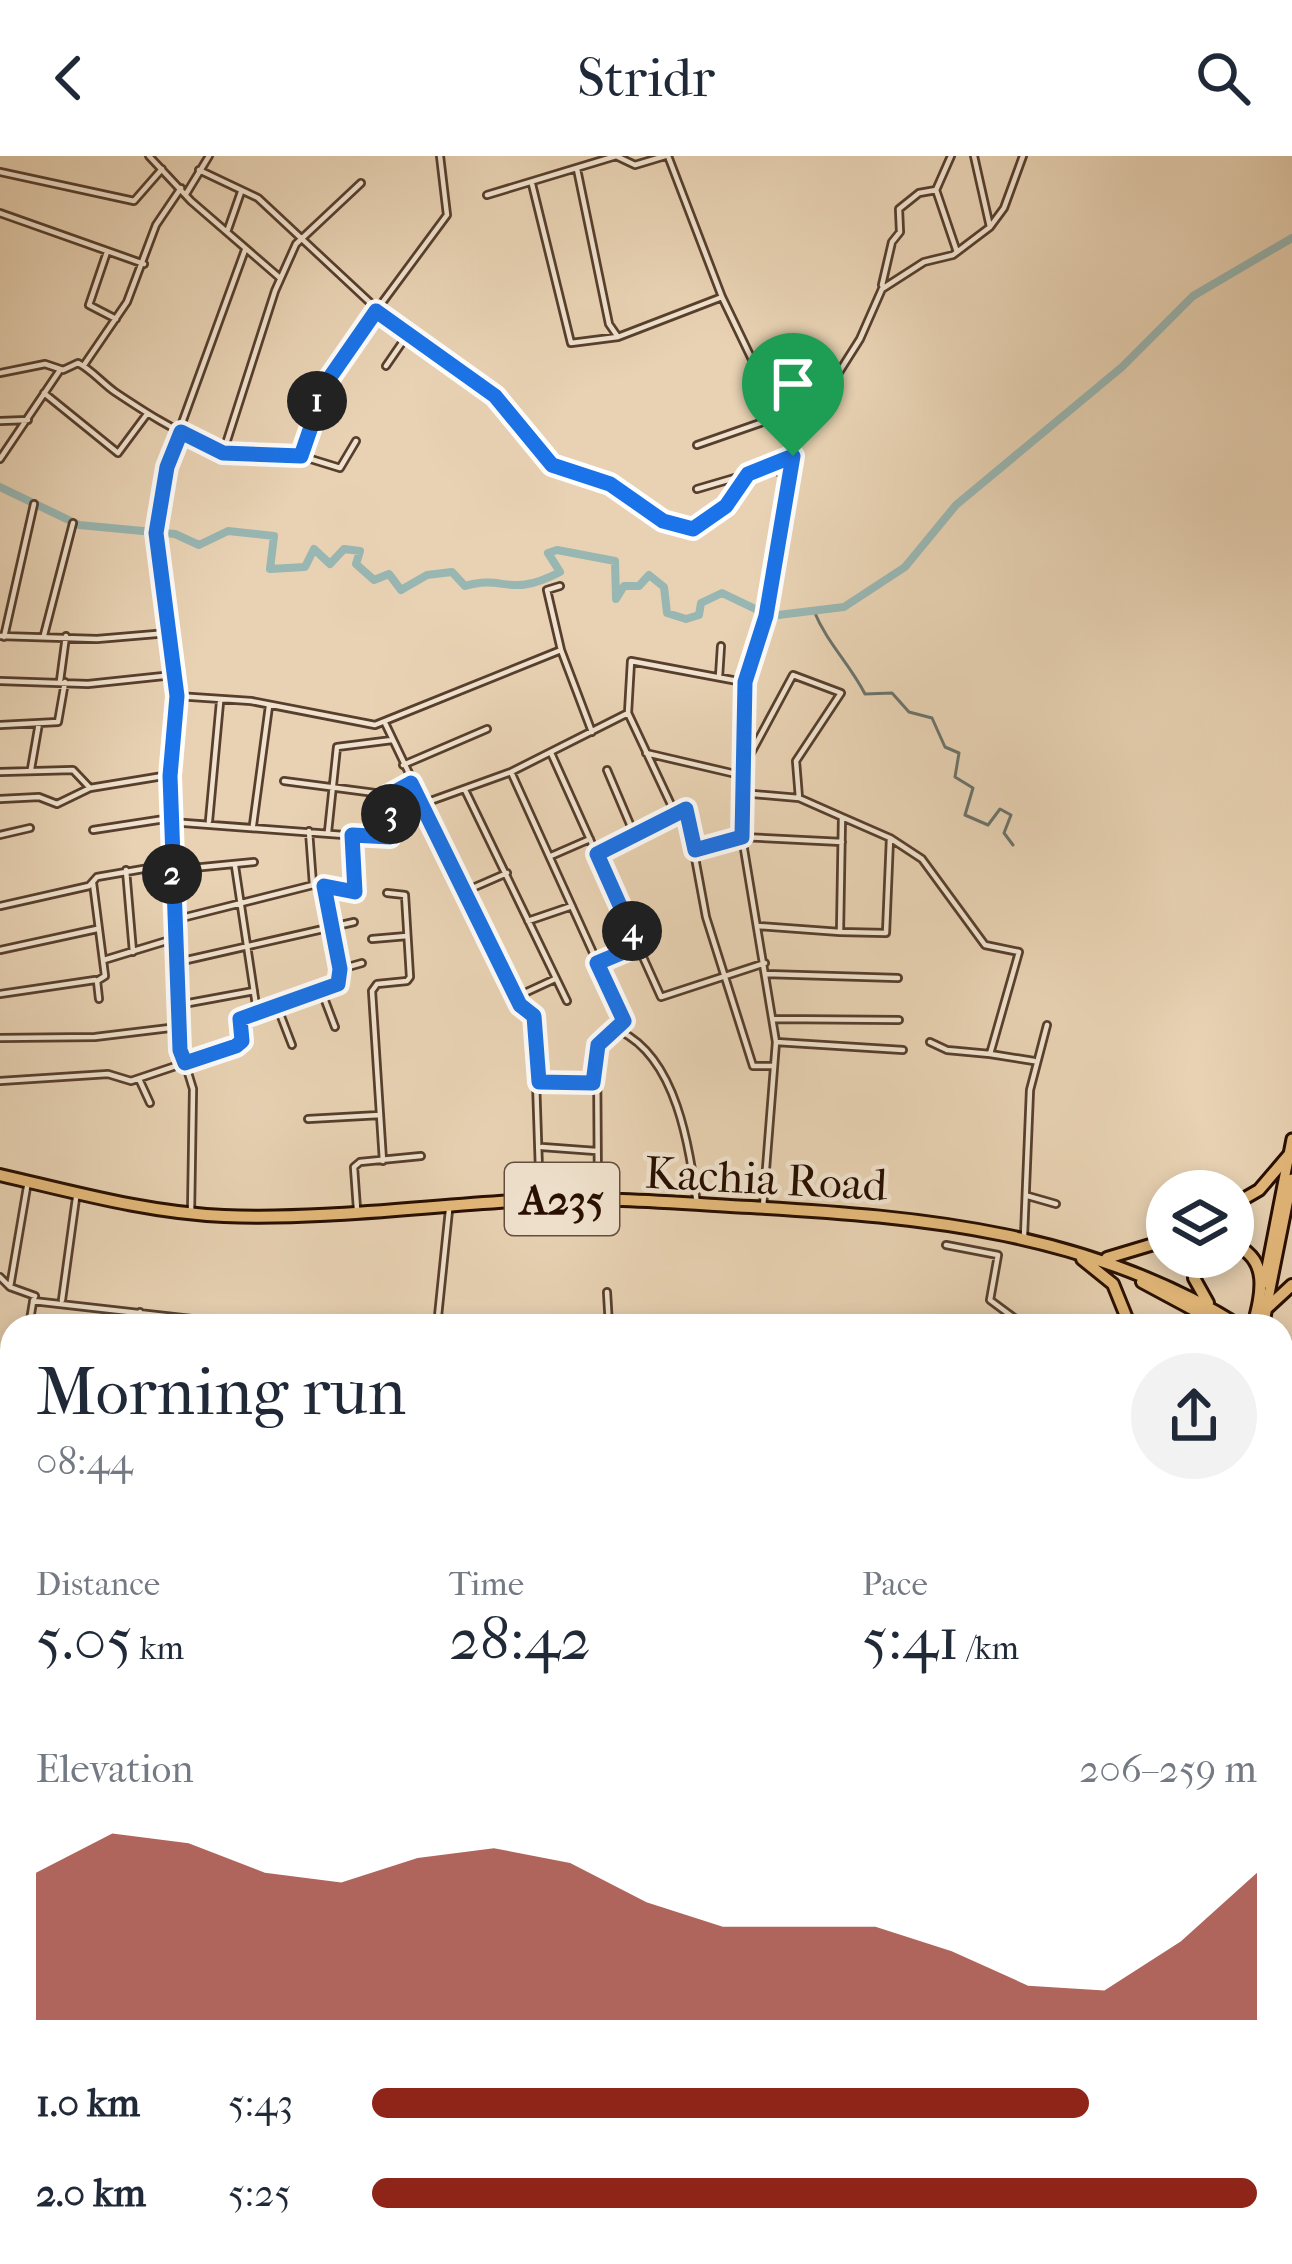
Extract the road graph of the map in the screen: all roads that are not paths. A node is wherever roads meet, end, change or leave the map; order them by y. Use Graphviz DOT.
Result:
graph roads {
  1 [pos="149,156"];
  2 [pos="209,156"];
  3 [pos="440,156"];
  4 [pos="666,156"];
  5 [pos="950,156"];
  6 [pos="974,156"];
  7 [pos="1023,156"];
  8 [pos="162,169"];
  9 [pos="577,169"];
  10 [pos="199,170"];
  11 [pos="0,172"];
  12 [pos="361,184"];
  13 [pos="532,184"];
  14 [pos="936,190"];
  15 [pos="184,191"];
  16 [pos="241,191"];
  17 [pos="487,195"];
  18 [pos="0,213"];
  19 [pos="990,227"];
  20 [pos="227,232"];
  21 [pos="303,238"];
  22 [pos="245,250"];
  23 [pos="107,251"];
  24 [pos="956,252"];
  25 [pos="144,264"];
  26 [pos="280,278"];
  27 [pos="882,289"];
  28 [pos="722,297"];
  29 [pos="377,310"];
  30 [pos="116,319"];
  31 [pos="408,334"];
  32 [pos="618,337"];
  33 [pos="84,365"];
  34 [pos="386,366"];
  35 [pos="61,369"];
  36 [pos="0,374"];
  37 [pos="44,393"];
  38 [pos="780,416"];
  39 [pos="158,419"];
  40 [pos="28,420"];
  41 [pos="0,421"];
  42 [pos="181,432"];
  43 [pos="356,441"];
  44 [pos="697,445"];
  45 [pos="793,446"];
  46 [pos="223,453"];
  47 [pos="301,456"];
  48 [pos="793,456"];
  49 [pos="0,459"];
  50 [pos="769,464"];
  51 [pos="748,474"];
  52 [pos="789,479"];
  53 [pos="722,480"];
  54 [pos="697,489"];
  55 [pos="736,493"];
  56 [pos="34,504"];
  57 [pos="73,523"];
  58 [pos="560,586"];
  59 [pos="169,633"];
  60 [pos="44,635"];
  61 [pos="2,636"];
  62 [pos="66,636"];
  63 [pos="721,646"];
  64 [pos="561,650"];
  65 [pos="176,675"];
  66 [pos="719,677"];
  67 [pos="0,681"];
  68 [pos="63,681"];
  69 [pos="745,682"];
  70 [pos="177,696"];
  71 [pos="220,700"];
  72 [pos="269,706"];
  73 [pos="628,713"];
  74 [pos="39,722"];
  75 [pos="385,723"];
  76 [pos="0,724"];
  77 [pos="488,729"];
  78 [pos="592,732"];
  79 [pos="392,740"];
  80 [pos="551,753"];
  81 [pos="646,753"];
  82 [pos="744,755"];
  83 [pos="403,765"];
  84 [pos="31,769"];
  85 [pos="607,770"];
  86 [pos="0,772"];
  87 [pos="511,772"];
  88 [pos="170,776"];
  89 [pos="743,776"];
  90 [pos="284,781"];
  91 [pos="411,783"];
  92 [pos="90,788"];
  93 [pos="334,788"];
  94 [pos="465,790"];
  95 [pos="375,793"];
  96 [pos="742,793"];
  97 [pos="800,798"];
  98 [pos="0,800"];
  99 [pos="423,804"];
  100 [pos="675,813"];
  101 [pos="842,817"];
  102 [pos="171,820"];
  103 [pos="209,821"];
  104 [pos="253,825"];
  105 [pos="30,827"];
  106 [pos="93,830"];
  107 [pos="309,831"];
  108 [pos="328,832"];
  109 [pos="0,835"];
  110 [pos="352,835"];
  111 [pos="635,836"];
  112 [pos="742,837"];
  113 [pos="890,838"];
  114 [pos="591,841"];
  115 [pos="842,842"];
  116 [pos="604,847"];
  117 [pos="695,850"];
  118 [pos="597,854"];
  119 [pos="549,857"];
  120 [pos="254,862"];
  121 [pos="235,866"];
  122 [pos="172,867"];
  123 [pos="126,870"];
  124 [pos="508,873"];
  125 [pos="93,883"];
  126 [pos="313,885"];
  127 [pos="324,886"];
  128 [pos="468,890"];
  129 [pos="388,893"];
  130 [pos="244,903"];
  131 [pos="0,905"];
  132 [pos="572,906"];
  133 [pos="174,920"];
  134 [pos="529,921"];
  135 [pos="354,922"];
  136 [pos="331,925"];
  137 [pos="758,926"];
  138 [pos="98,929"];
  139 [pos="841,932"];
  140 [pos="407,936"];
  141 [pos="175,939"];
  142 [pos="372,939"];
  143 [pos="249,945"];
  144 [pos="638,946"];
  145 [pos="0,950"];
  146 [pos="133,952"];
  147 [pos="104,960"];
  148 [pos="176,963"];
  149 [pos="362,963"];
  150 [pos="597,963"];
  151 [pos="765,963"];
  152 [pos="340,969"];
  153 [pos="766,974"];
  154 [pos="724,975"];
  155 [pos="898,978"];
  156 [pos="556,979"];
  157 [pos="97,981"];
  158 [pos="321,990"];
  159 [pos="255,991"];
  160 [pos="0,994"];
  161 [pos="517,997"];
  162 [pos="99,999"];
  163 [pos="567,1001"];
  164 [pos="178,1005"];
  165 [pos="277,1006"];
  166 [pos="257,1012"];
  167 [pos="772,1019"];
  168 [pos="899,1020"];
  169 [pos="1047,1025"];
  170 [pos="335,1027"];
  171 [pos="178,1028"];
  172 [pos="620,1030"];
  173 [pos="0,1038"];
  174 [pos="776,1042"];
  175 [pos="930,1042"];
  176 [pos="292,1045"];
  177 [pos="903,1050"];
  178 [pos="990,1054"];
  179 [pos="1034,1060"];
  180 [pos="185,1063"];
  181 [pos="773,1066"];
  182 [pos="140,1078"];
  183 [pos="0,1081"];
  184 [pos="539,1082"];
  185 [pos="593,1083"];
  186 [pos="150,1103"];
  187 [pos="380,1114"];
  188 [pos="308,1119"];
  189 [pos="1292,1139"];
  190 [pos="542,1148"];
  191 [pos="597,1151"];
  192 [pos="422,1156"];
  193 [pos="1288,1156"];
  194 [pos="383,1160"];
  195 [pos="0,1178"];
  196 [pos="1292,1178"];
  197 [pos="27,1187"];
  198 [pos="58,1191"];
  199 [pos="1254,1193"];
  200 [pos="1028,1196"];
  201 [pos="76,1198"];
  202 [pos="598,1199"];
  203 [pos="540,1200"];
  204 [pos="697,1204"];
  205 [pos="1056,1204"];
  206 [pos="763,1208"];
  207 [pos="357,1210"];
  208 [pos="448,1210"];
  209 [pos="794,1212"];
  210 [pos="191,1214"];
  211 [pos="1024,1236"];
  212 [pos="946,1245"];
  213 [pos="1146,1246"];
  214 [pos="1081,1257"];
  215 [pos="1101,1259"];
  216 [pos="1254,1261"];
  217 [pos="0,1276"];
  218 [pos="1196,1278"];
  219 [pos="1264,1283"];
  220 [pos="1292,1285"];
  221 [pos="10,1287"];
  222 [pos="607,1292"];
  223 [pos="33,1301"];
  224 [pos="61,1302"];
  225 [pos="1266,1309"];
  226 [pos="140,1312"];
  227 [pos="30,1314"];
  228 [pos="147,1314"];
  229 [pos="437,1314"];
  230 [pos="608,1314"];
  231 [pos="1009,1314"];
  232 [pos="1125,1314"];
  233 [pos="1206,1314"];
  234 [pos="1207,1314"];
  235 [pos="1215,1314"];
  236 [pos="1256,1314"];
  237 [pos="1265,1314"];
  1 -- 8 [label="street"];
  2 -- 10 [label="street"];
  3 -- 29 [label="street"];
  4 -- 9 [label="street"];
  4 -- 28 [label="street"];
  5 -- 14 [label="street"];
  6 -- 19 [label="street"];
  7 -- 19 [label="street"];
  8 -- 11 [label="street"];
  8 -- 15 [label="street"];
  9 -- 13 [label="street"];
  9 -- 32 [label="street"];
  10 -- 15 [label="street"];
  10 -- 16 [label="street"];
  12 -- 21 [label="street"];
  13 -- 17 [label="street"];
  13 -- 32 [label="street"];
  14 -- 24 [label="street"];
  14 -- 27 [label="street"];
  15 -- 20 [label="street"];
  15 -- 25 [label="street"];
  16 -- 20 [label="street"];
  16 -- 21 [label="street"];
  18 -- 23 [label="street"];
  19 -- 24 [label="street"];
  20 -- 22 [label="street"];
  21 -- 26 [label="street"];
  21 -- 29 [label="street"];
  22 -- 26 [label="street"];
  22 -- 42 [label="street"];
  23 -- 25 [label="street"];
  23 -- 30 [label="street"];
  24 -- 27 [label="street"];
  25 -- 30 [label="street"];
  26 -- 46 [label="street"];
  27 -- 45 [label="street"];
  28 -- 32 [label="street"];
  28 -- 38 [label="street"];
  29 -- 31 [label="street"];
  29 -- 47 [label="street"];
  30 -- 33 [label="street"];
  31 -- 34 [label="street"];
  31 -- 55 [label="street"];
  33 -- 35 [label="street"];
  33 -- 39 [label="street"];
  35 -- 36 [label="street"];
  35 -- 37 [label="street"];
  37 -- 39 [label="street"];
  37 -- 40 [label="street"];
  38 -- 44 [label="street"];
  38 -- 45 [label="street"];
  39 -- 42 [label="street"];
  40 -- 41 [label="street"];
  40 -- 49 [label="street"];
  42 -- 46 [label="street"];
  42 -- 59 [label="street"];
  43 -- 47 [label="street"];
  45 -- 48 [label="street"];
  46 -- 47 [label="street"];
  48 -- 50 [label="street"];
  48 -- 52 [label="street"];
  50 -- 51 [label="street"];
  50 -- 52 [label="street"];
  51 -- 53 [label="street"];
  51 -- 55 [label="street"];
  52 -- 69 [label="street"];
  53 -- 54 [label="street"];
  53 -- 55 [label="street"];
  56 -- 61 [label="street"];
  57 -- 60 [label="street"];
  58 -- 64 [label="street"];
  59 -- 62 [label="street"];
  59 -- 65 [label="street"];
  60 -- 61 [label="street"];
  60 -- 62 [label="street"];
  62 -- 68 [label="street"];
  63 -- 66 [label="street"];
  64 -- 75 [label="street"];
  64 -- 78 [label="street"];
  65 -- 68 [label="street"];
  65 -- 70 [label="street"];
  66 -- 69 [label="street"];
  66 -- 73 [label="street"];
  67 -- 68 [label="street"];
  68 -- 74 [label="street"];
  69 -- 82 [label="street"];
  70 -- 71 [label="street"];
  70 -- 88 [label="street"];
  71 -- 72 [label="street"];
  71 -- 103 [label="street"];
  72 -- 75 [label="street"];
  72 -- 104 [label="street"];
  73 -- 78 [label="street"];
  73 -- 81 [label="street"];
  74 -- 76 [label="street"];
  74 -- 84 [label="street"];
  75 -- 79 [label="street"];
  77 -- 83 [label="street"];
  78 -- 80 [label="street"];
  79 -- 83 [label="street"];
  79 -- 93 [label="street"];
  80 -- 87 [label="street"];
  80 -- 114 [label="street"];
  81 -- 89 [label="street"];
  81 -- 100 [label="street"];
  82 -- 89 [label="street"];
  82 -- 97 [label="street"];
  83 -- 91 [label="street"];
  84 -- 86 [label="street"];
  84 -- 92 [label="street"];
  85 -- 111 [label="street"];
  87 -- 94 [label="street"];
  87 -- 119 [label="street"];
  88 -- 92 [label="street"];
  88 -- 102 [label="street"];
  89 -- 96 [label="street"];
  90 -- 93 [label="street"];
  91 -- 99 [label="street"];
  91 -- 110 [label="street"];
  92 -- 98 [label="street"];
  93 -- 95 [label="street"];
  93 -- 108 [label="street"];
  94 -- 99 [label="street"];
  94 -- 124 [label="street"];
  96 -- 97 [label="street"];
  96 -- 112 [label="street"];
  97 -- 101 [label="street"];
  99 -- 128 [label="street"];
  100 -- 111 [label="street"];
  100 -- 117 [label="street"];
  101 -- 113 [label="street"];
  101 -- 115 [label="street"];
  102 -- 103 [label="street"];
  102 -- 106 [label="street"];
  102 -- 122 [label="street"];
  103 -- 104 [label="street"];
  104 -- 107 [label="street"];
  105 -- 109 [label="street"];
  107 -- 108 [label="street"];
  107 -- 126 [label="street"];
  108 -- 110 [label="street"];
  110 -- 127 [label="street"];
  111 -- 116 [label="street"];
  112 -- 115 [label="street"];
  112 -- 117 [label="street"];
  112 -- 137 [label="street"];
  113 -- 139 [label="street"];
  113 -- 178 [label="street"];
  114 -- 116 [label="street"];
  114 -- 118 [label="street"];
  114 -- 119 [label="street"];
  115 -- 139 [label="street"];
  116 -- 118 [label="street"];
  117 -- 154 [label="street"];
  118 -- 144 [label="street"];
  119 -- 132 [label="street"];
  120 -- 121 [label="street"];
  121 -- 122 [label="street"];
  121 -- 130 [label="street"];
  122 -- 123 [label="street"];
  122 -- 133 [label="street"];
  123 -- 125 [label="street"];
  123 -- 146 [label="street"];
  124 -- 128 [label="street"];
  124 -- 134 [label="street"];
  125 -- 131 [label="street"];
  125 -- 138 [label="street"];
  126 -- 127 [label="street"];
  126 -- 130 [label="street"];
  127 -- 136 [label="street"];
  128 -- 161 [label="street"];
  129 -- 140 [label="street"];
  130 -- 133 [label="street"];
  130 -- 143 [label="street"];
  132 -- 134 [label="street"];
  132 -- 150 [label="street"];
  133 -- 141 [label="street"];
  134 -- 156 [label="street"];
  135 -- 136 [label="street"];
  136 -- 143 [label="street"];
  136 -- 152 [label="street"];
  137 -- 139 [label="street"];
  137 -- 151 [label="street"];
  138 -- 145 [label="street"];
  138 -- 147 [label="street"];
  140 -- 142 [label="street"];
  140 -- 187 [label="street"];
  141 -- 146 [label="street"];
  141 -- 148 [label="street"];
  143 -- 148 [label="street"];
  143 -- 159 [label="street"];
  144 -- 150 [label="street"];
  144 -- 154 [label="street"];
  146 -- 147 [label="street"];
  147 -- 157 [label="street"];
  148 -- 164 [label="street"];
  149 -- 152 [label="street"];
  150 -- 172 [label="street"];
  151 -- 153 [label="street"];
  151 -- 154 [label="street"];
  152 -- 158 [label="street"];
  153 -- 155 [label="street"];
  153 -- 167 [label="street"];
  154 -- 181 [label="street"];
  156 -- 161 [label="street"];
  156 -- 163 [label="street"];
  157 -- 160 [label="street"];
  157 -- 162 [label="street"];
  158 -- 165 [label="street"];
  158 -- 170 [label="street"];
  159 -- 164 [label="street"];
  159 -- 166 [label="street"];
  161 -- 184 [label="street"];
  164 -- 171 [label="street"];
  165 -- 166 [label="street"];
  165 -- 176 [label="street"];
  166 -- 180 [label="street"];
  167 -- 168 [label="street"];
  167 -- 174 [label="street"];
  169 -- 179 [label="street"];
  171 -- 173 [label="street"];
  171 -- 180 [label="street"];
  172 -- 185 [label="street"];
  172 -- 204 [label="street"];
  174 -- 177 [label="street"];
  174 -- 181 [label="street"];
  175 -- 178 [label="street"];
  178 -- 179 [label="street"];
  179 -- 200 [label="street"];
  180 -- 182 [label="street"];
  180 -- 210 [label="street"];
  181 -- 206 [label="street"];
  182 -- 183 [label="street"];
  182 -- 186 [label="street"];
  184 -- 185 [label="street"];
  184 -- 190 [label="street"];
  185 -- 191 [label="street"];
  187 -- 188 [label="street"];
  187 -- 194 [label="street"];
  189 -- 193 [label="main road"];
  190 -- 191 [label="street"];
  190 -- 203 [label="street"];
  191 -- 202 [label="street"];
  192 -- 194 [label="street"];
  193 -- 199 [label="highway"];
  193 -- 219 [label="main road"];
  194 -- 207 [label="street"];
  195 -- 197 [label="highway, Kachia Road / A235"];
  195 -- 198 [label="highway, Kachia Road / A235"];
  196 -- 225 [label="main road"];
  197 -- 198 [label="highway, Kachia Road / A235"];
  197 -- 221 [label="street"];
  198 -- 201 [label="highway, Kachia Road / A235"];
  198 -- 210 [label="highway, Kachia Road / A235"];
  200 -- 205 [label="street"];
  200 -- 211 [label="street"];
  201 -- 208 [label="highway, Kachia Road / A235"];
  201 -- 224 [label="street"];
  202 -- 203 [label="highway, Kachia Road / A235"];
  202 -- 204 [label="highway, Kachia Road / A235"];
  203 -- 207 [label="highway, Kachia Road / A235"];
  204 -- 206 [label="highway, Kachia Road / A235"];
  206 -- 209 [label="highway, Kachia Road / A235"];
  207 -- 210 [label="highway, Kachia Road / A235"];
  208 -- 209 [label="highway, Kachia Road / A235"];
  208 -- 229 [label="street"];
  209 -- 211 [label="highway, Kachia Road / A235"];
  209 -- 214 [label="highway, Kachia Road / A235"];
  211 -- 214 [label="highway, Kachia Road / A235"];
  212 -- 231 [label="street"];
  213 -- 215 [label="highway"];
  214 -- 215 [label="highway, Kachia Road / A235"];
  214 -- 232 [label="highway"];
  214 -- 233 [label="highway, Kachia Road / A235"];
  215 -- 234 [label="highway, Kachia Road / A235"];
  216 -- 219 [label="highway"];
  217 -- 221 [label="street"];
  218 -- 235 [label="highway"];
  219 -- 236 [label="highway"];
  220 -- 225 [label="highway"];
  221 -- 223 [label="street"];
  222 -- 230 [label="street"];
  223 -- 224 [label="street"];
  223 -- 227 [label="street"];
  224 -- 226 [label="street"];
  225 -- 237 [label="highway"];
  226 -- 228 [label="street"];
}
